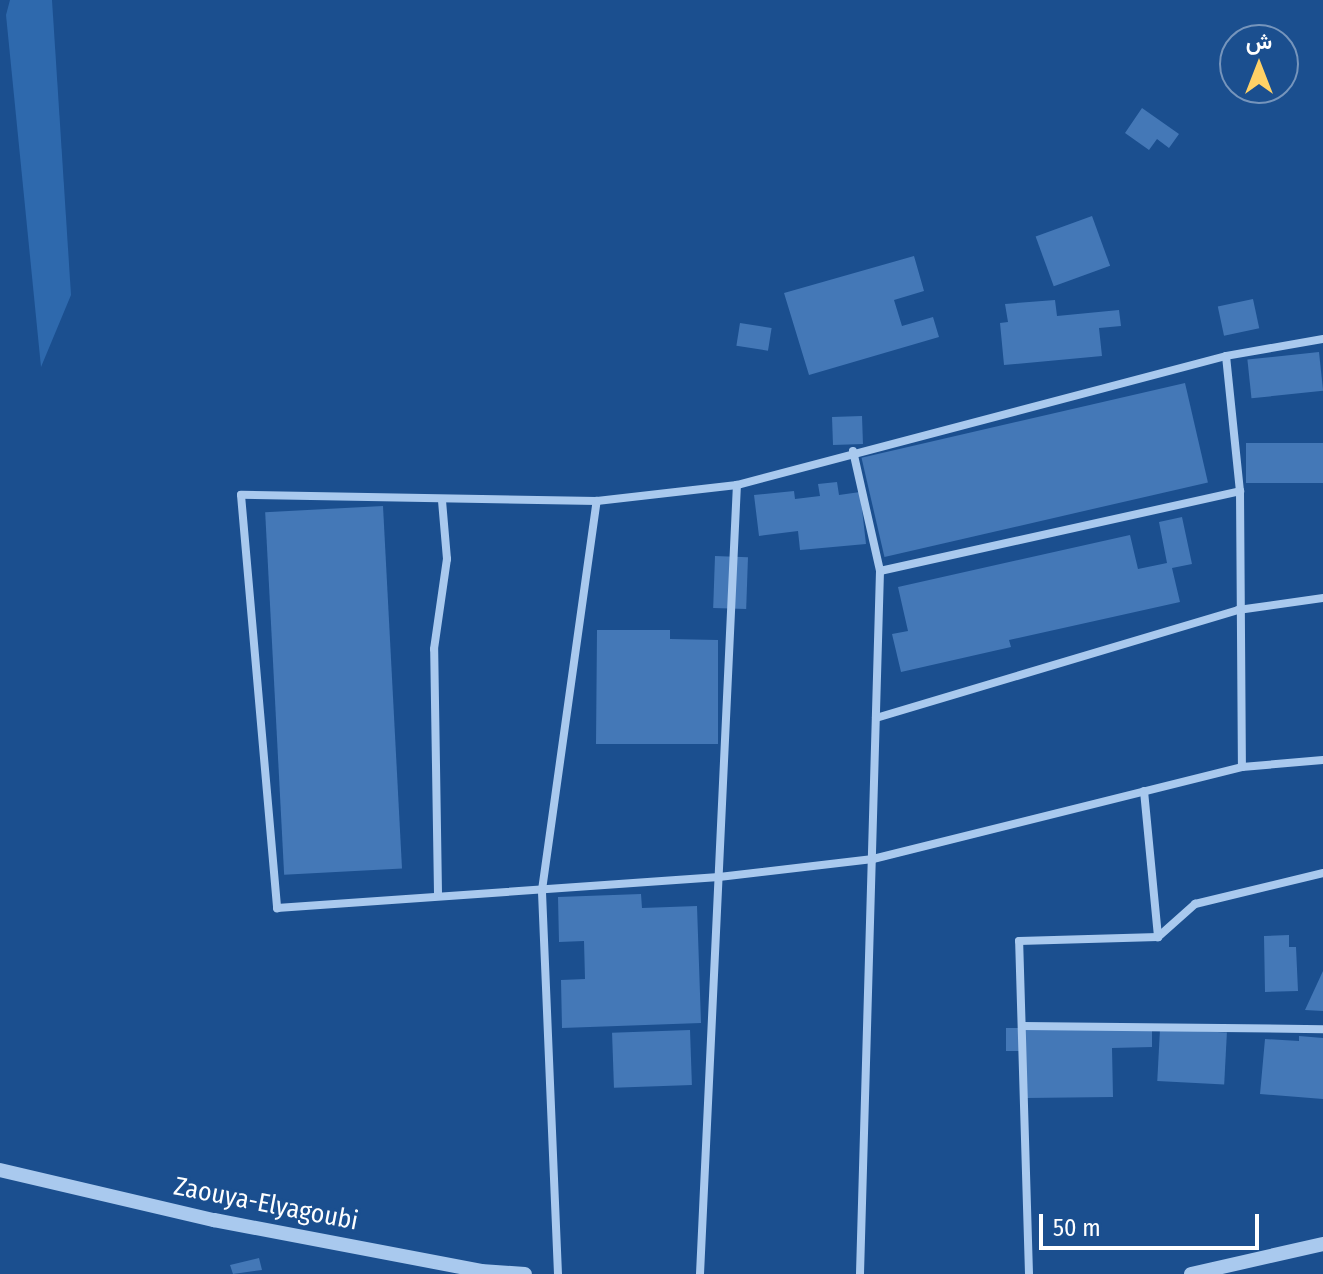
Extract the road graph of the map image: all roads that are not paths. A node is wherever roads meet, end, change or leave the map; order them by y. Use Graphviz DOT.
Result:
graph roads {
  1 [pos="1323,339"];
  2 [pos="1226,356"];
  3 [pos="853,451"];
  4 [pos="737,485"];
  5 [pos="1240,491"];
  6 [pos="442,501"];
  7 [pos="597,501"];
  8 [pos="880,571"];
  9 [pos="1323,598"];
  10 [pos="1238,610"];
  11 [pos="876,718"];
  12 [pos="1323,760"];
  13 [pos="1242,767"];
  14 [pos="1144,791"];
  15 [pos="873,859"];
  16 [pos="1323,873"];
  17 [pos="719,877"];
  18 [pos="542,890"];
  19 [pos="438,893"];
  20 [pos="1158,937"];
  21 [pos="1022,1026"];
  22 [pos="1323,1029"];
  23 [pos="0,1170"];
  24 [pos="1323,1244"];
  25 [pos="525,1274"];
  26 [pos="558,1274"];
  27 [pos="700,1274"];
  28 [pos="860,1274"];
  29 [pos="1029,1274"];
  30 [pos="1191,1274"];
  1 -- 2 [label="street"];
  2 -- 3 [label="street"];
  2 -- 5 [label="street"];
  3 -- 4 [label="street"];
  3 -- 8 [label="street"];
  4 -- 7 [label="street"];
  4 -- 17 [label="street"];
  5 -- 8 [label="street"];
  5 -- 10 [label="street"];
  6 -- 7 [label="street"];
  6 -- 19 [label="street"];
  6 -- 19 [label="street"];
  7 -- 18 [label="street"];
  8 -- 11 [label="street"];
  9 -- 10 [label="street"];
  10 -- 11 [label="street"];
  10 -- 13 [label="street"];
  11 -- 15 [label="street"];
  12 -- 13 [label="street"];
  13 -- 14 [label="street"];
  14 -- 15 [label="street"];
  14 -- 20 [label="street"];
  15 -- 17 [label="street"];
  15 -- 28 [label="street"];
  16 -- 20 [label="street"];
  17 -- 18 [label="street"];
  17 -- 27 [label="street"];
  18 -- 19 [label="street"];
  18 -- 26 [label="street"];
  20 -- 21 [label="street"];
  21 -- 22 [label="street"];
  21 -- 29 [label="street"];
  23 -- 25 [label="street, Zaouya-Elyagoubi"];
  24 -- 30 [label="street"];
}
